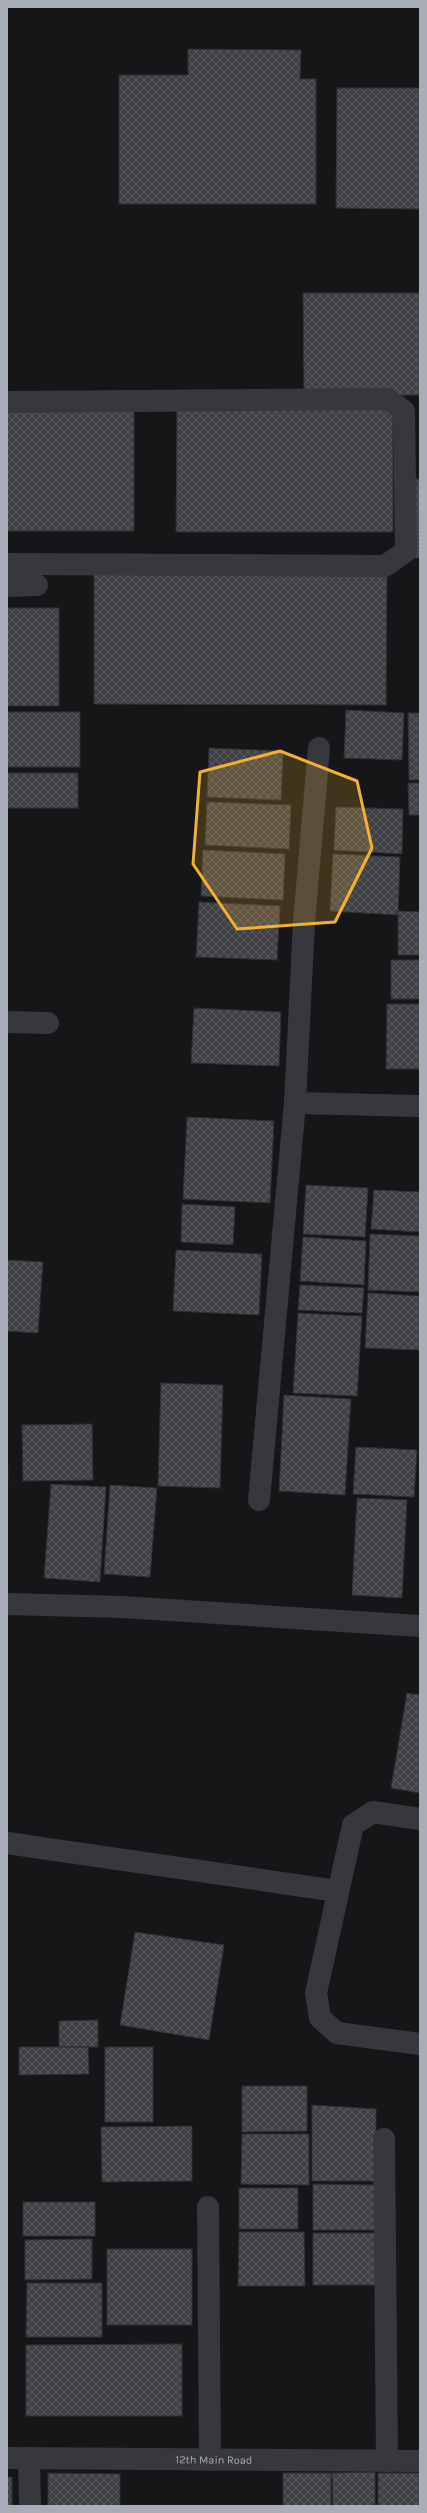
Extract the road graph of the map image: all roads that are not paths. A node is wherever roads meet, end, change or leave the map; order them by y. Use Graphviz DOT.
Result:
graph roads {
  1 [pos="7,402"];
  2 [pos="7,564"];
  3 [pos="37,585"];
  4 [pos="7,586"];
  5 [pos="319,748"];
  6 [pos="7,1022"];
  7 [pos="48,1023"];
  8 [pos="295,1103"];
  9 [pos="420,1106"];
  10 [pos="259,1500"];
  11 [pos="7,1604"];
  12 [pos="420,1626"];
  13 [pos="420,1819"];
  14 [pos="7,1843"];
  15 [pos="338,1891"];
  16 [pos="420,2044"];
  17 [pos="384,2139"];
  18 [pos="208,2207"];
  19 [pos="7,2458"];
  20 [pos="29,2458"];
  21 [pos="210,2460"];
  22 [pos="387,2461"];
  23 [pos="420,2461"];
  24 [pos="30,2506"];
  1 -- 2 [label="street"];
  3 -- 4 [label="street"];
  5 -- 8 [label="street"];
  6 -- 7 [label="street"];
  8 -- 9 [label="street"];
  8 -- 10 [label="street"];
  11 -- 12 [label="street"];
  13 -- 15 [label="street"];
  14 -- 15 [label="street"];
  15 -- 16 [label="street"];
  17 -- 22 [label="street"];
  18 -- 21 [label="street"];
  19 -- 20 [label="street, 12th Main Road"];
  20 -- 21 [label="street, 12th Main Road"];
  20 -- 24 [label="street"];
  21 -- 22 [label="street, 12th Main Road"];
  22 -- 23 [label="street, 12th Main Road"];
}
